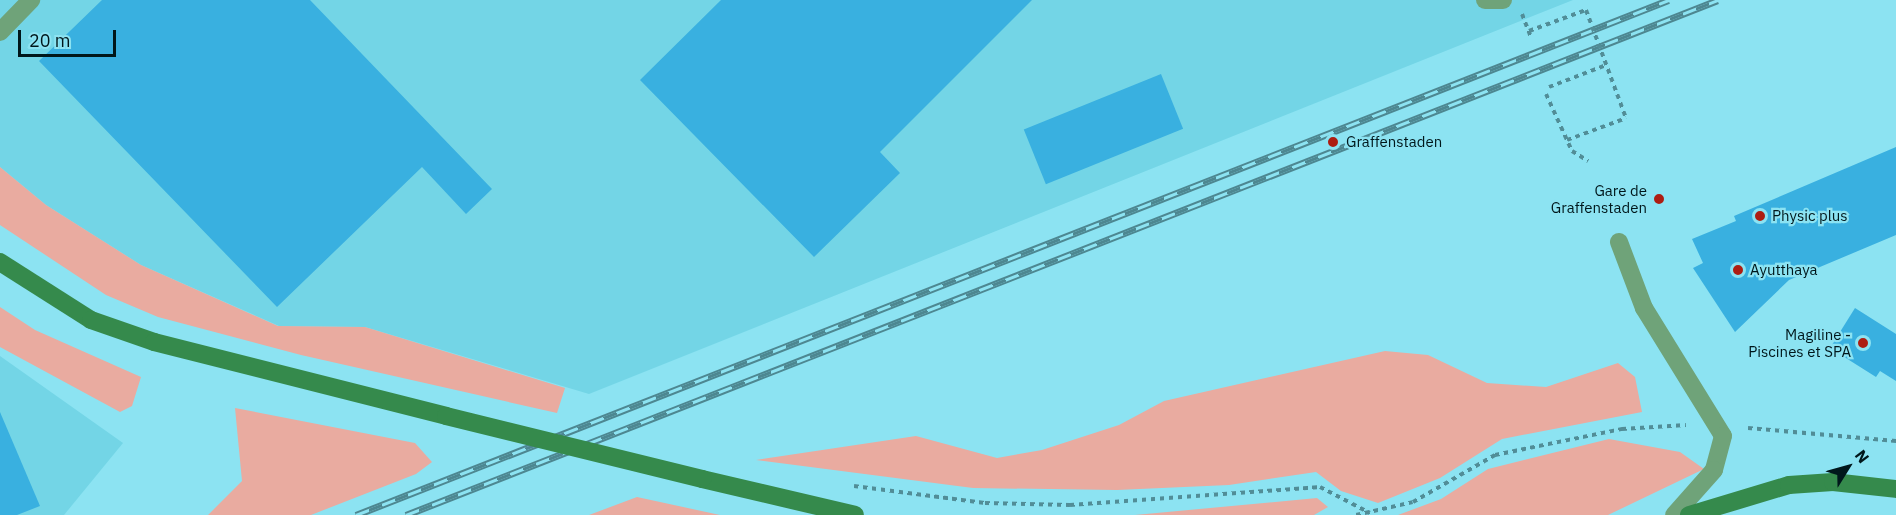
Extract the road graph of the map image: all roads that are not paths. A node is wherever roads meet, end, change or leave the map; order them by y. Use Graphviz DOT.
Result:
graph roads {
  1 [pos="32,0"];
  2 [pos="1485,0"];
  3 [pos="1503,0"];
  4 [pos="0,32"];
  5 [pos="1619,242"];
  6 [pos="0,262"];
  7 [pos="1896,489"];
  8 [pos="855,515"];
  9 [pos="1674,515"];
  10 [pos="1689,515"];
  1 -- 4 [label="street"];
  2 -- 3 [label="street"];
  5 -- 9 [label="street"];
  6 -- 8 [label="main road, bridge"];
  7 -- 10 [label="main road"];
}
